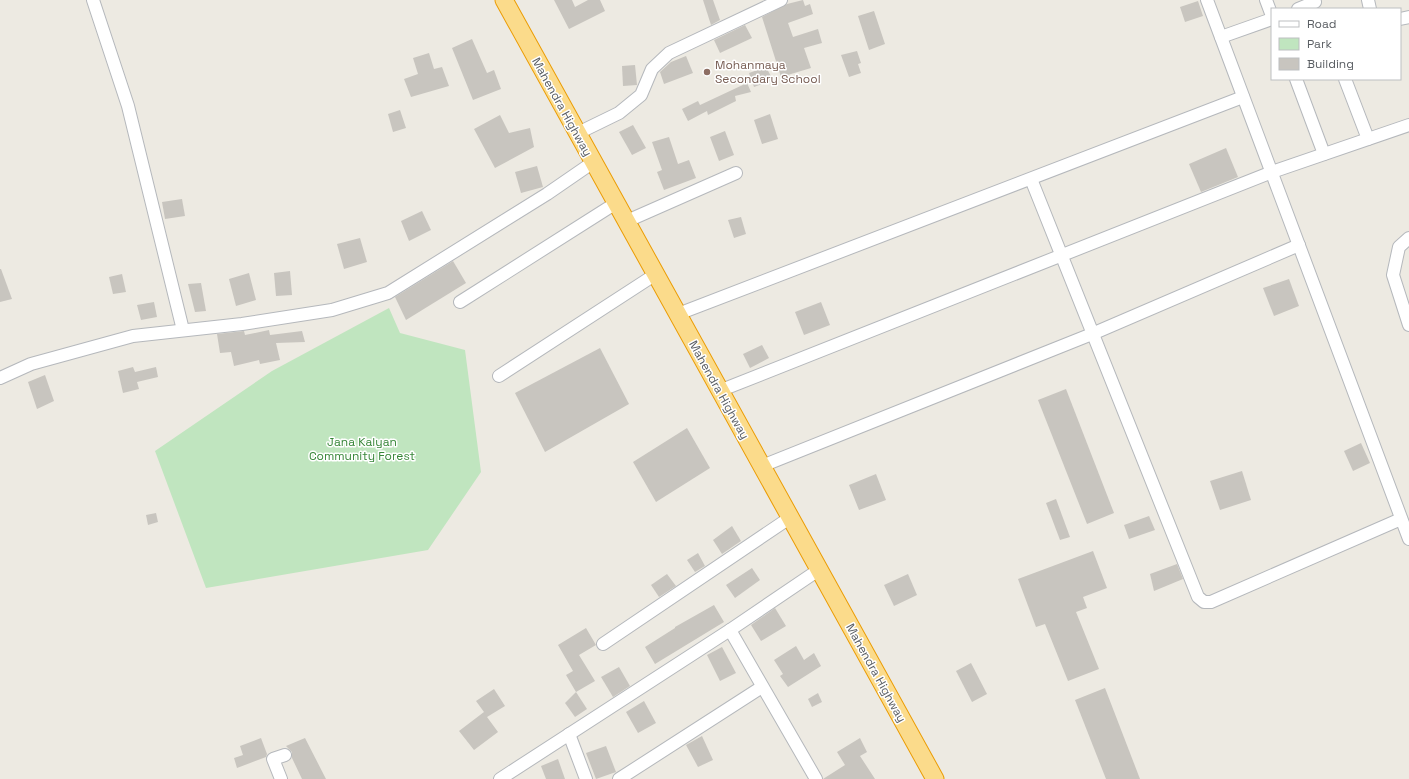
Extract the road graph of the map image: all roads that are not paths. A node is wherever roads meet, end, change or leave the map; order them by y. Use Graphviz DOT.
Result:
graph roads {
  1 [pos="93,0"];
  2 [pos="504,0"];
  3 [pos="781,0"];
  4 [pos="1207,0"];
  5 [pos="1266,0"];
  6 [pos="1316,4"];
  7 [pos="1302,8"];
  8 [pos="1271,15"];
  9 [pos="1271,18"];
  10 [pos="1221,37"];
  11 [pos="1296,80"];
  12 [pos="1345,80"];
  13 [pos="1243,97"];
  14 [pos="1409,125"];
  15 [pos="576,134"];
  16 [pos="1368,139"];
  17 [pos="1324,154"];
  18 [pos="592,163"];
  19 [pos="1272,172"];
  20 [pos="736,173"];
  21 [pos="1031,179"];
  22 [pos="616,203"];
  23 [pos="626,222"];
  24 [pos="1409,238"];
  25 [pos="1299,245"];
  26 [pos="1061,256"];
  27 [pos="656,274"];
  28 [pos="460,302"];
  29 [pos="678,314"];
  30 [pos="1409,325"];
  31 [pos="183,330"];
  32 [pos="1092,334"];
  33 [pos="499,376"];
  34 [pos="0,378"];
  35 [pos="719,391"];
  36 [pos="762,466"];
  37 [pos="791,517"];
  38 [pos="1401,519"];
  39 [pos="1409,539"];
  40 [pos="820,569"];
  41 [pos="730,630"];
  42 [pos="603,644"];
  43 [pos="762,687"];
  44 [pos="569,734"];
  45 [pos="285,755"];
  46 [pos="281,779"];
  47 [pos="500,779"];
  48 [pos="586,779"];
  49 [pos="619,779"];
  50 [pos="816,779"];
  51 [pos="935,779"];
  1 -- 31 [label="street"];
  2 -- 15 [label="highway, Mahendra Highway"];
  3 -- 15 [label="street"];
  4 -- 10 [label="street"];
  5 -- 8 [label="street"];
  6 -- 7 [label="street"];
  9 -- 10 [label="street"];
  10 -- 13 [label="street"];
  11 -- 17 [label="street"];
  12 -- 16 [label="street"];
  13 -- 19 [label="street"];
  13 -- 21 [label="street"];
  14 -- 16 [label="street"];
  15 -- 18 [label="highway, Mahendra Highway"];
  16 -- 17 [label="street"];
  17 -- 19 [label="street"];
  18 -- 22 [label="highway, Mahendra Highway"];
  18 -- 31 [label="street"];
  19 -- 25 [label="street"];
  19 -- 26 [label="street"];
  20 -- 23 [label="street"];
  21 -- 26 [label="street"];
  21 -- 29 [label="street"];
  22 -- 23 [label="highway, Mahendra Highway"];
  22 -- 28 [label="street"];
  23 -- 27 [label="highway, Mahendra Highway"];
  24 -- 30 [label="street"];
  25 -- 32 [label="street"];
  25 -- 38 [label="street"];
  26 -- 32 [label="street"];
  26 -- 35 [label="street"];
  27 -- 29 [label="highway, Mahendra Highway"];
  27 -- 33 [label="street"];
  29 -- 35 [label="highway, Mahendra Highway"];
  31 -- 34 [label="street"];
  32 -- 36 [label="street"];
  32 -- 38 [label="street"];
  35 -- 36 [label="highway, Mahendra Highway"];
  36 -- 37 [label="highway, Mahendra Highway"];
  37 -- 40 [label="highway, Mahendra Highway"];
  37 -- 42 [label="street"];
  38 -- 39 [label="street"];
  40 -- 41 [label="street"];
  40 -- 51 [label="highway, Mahendra Highway"];
  41 -- 43 [label="street"];
  41 -- 44 [label="street"];
  43 -- 49 [label="street"];
  43 -- 50 [label="street"];
  44 -- 47 [label="street"];
  44 -- 48 [label="street"];
  45 -- 46 [label="street"];
}
